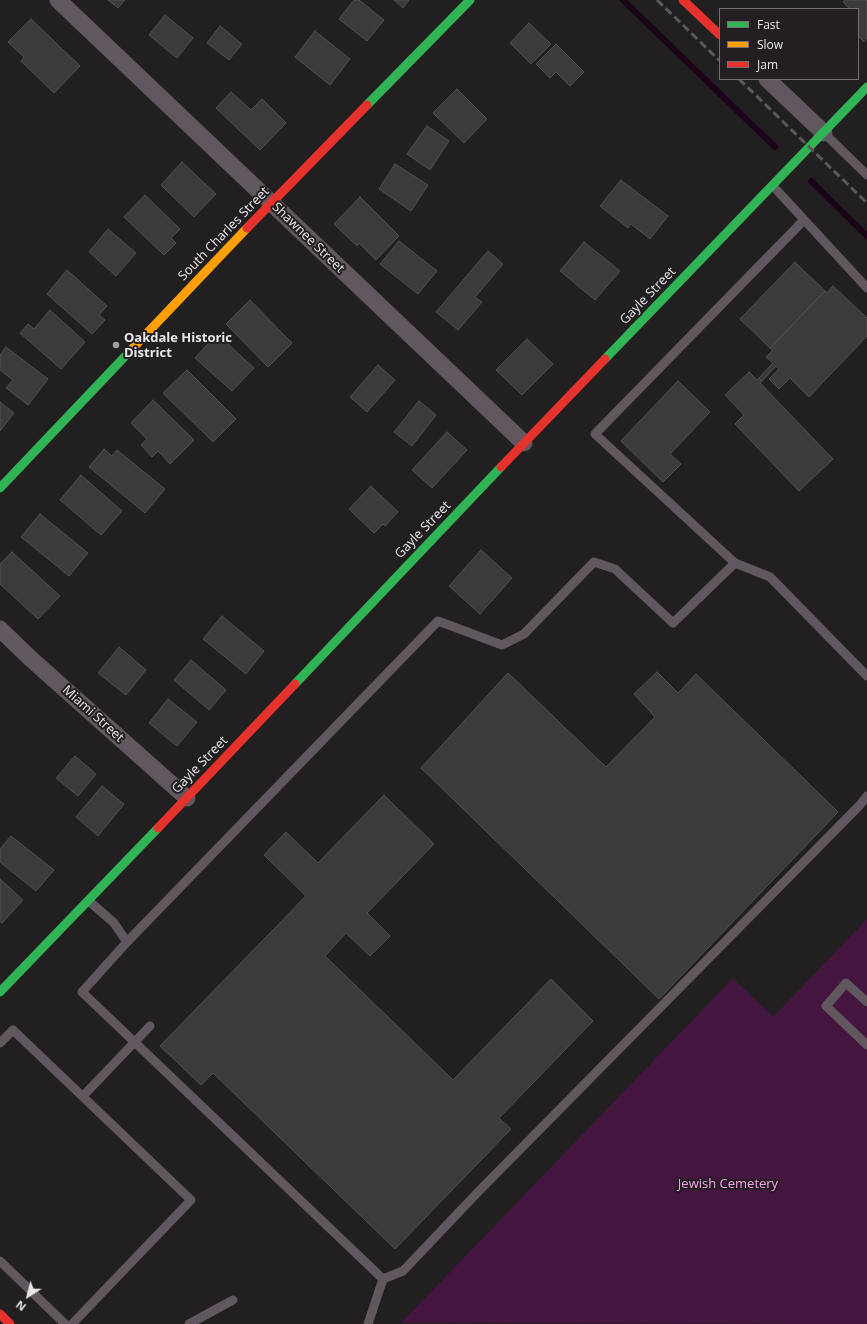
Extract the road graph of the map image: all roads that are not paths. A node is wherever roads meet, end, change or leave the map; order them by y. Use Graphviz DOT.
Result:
graph roads {
  1 [pos="58,0"];
  2 [pos="470,0"];
  3 [pos="683,0"];
  4 [pos="719,34"];
  5 [pos="768,80"];
  6 [pos="867,87"];
  7 [pos="824,133"];
  8 [pos="867,175"];
  9 [pos="773,186"];
  10 [pos="271,203"];
  11 [pos="804,220"];
  12 [pos="867,288"];
  13 [pos="524,443"];
  14 [pos="0,488"];
  15 [pos="734,563"];
  16 [pos="0,629"];
  17 [pos="867,676"];
  18 [pos="867,796"];
  19 [pos="187,798"];
  20 [pos="89,901"];
  21 [pos="127,942"];
  22 [pos="0,992"];
  23 [pos="867,1002"];
  24 [pos="150,1026"];
  25 [pos="0,1043"];
  26 [pos="134,1043"];
  27 [pos="867,1045"];
  28 [pos="83,1096"];
  29 [pos="0,1262"];
  30 [pos="382,1279"];
  31 [pos="233,1300"];
  32 [pos="0,1314"];
  33 [pos="10,1324"];
  34 [pos="66,1324"];
  35 [pos="72,1324"];
  36 [pos="189,1324"];
  37 [pos="368,1324"];
  1 -- 10 [label="street, Shawnee Street"];
  2 -- 10 [label="street, South Charles Street"];
  3 -- 4 [label="street"];
  5 -- 7 [label="street"];
  6 -- 7 [label="street, Gayle Street"];
  7 -- 8 [label="lane"];
  7 -- 9 [label="street, Gayle Street"];
  9 -- 11 [label="lane"];
  9 -- 13 [label="street, Gayle Street"];
  10 -- 13 [label="street, Shawnee Street"];
  10 -- 14 [label="street, South Charles Street"];
  11 -- 12 [label="lane"];
  11 -- 15 [label="lane"];
  13 -- 19 [label="street, Gayle Street"];
  15 -- 17 [label="lane"];
  15 -- 21 [label="lane"];
  16 -- 19 [label="street, Miami Street"];
  18 -- 30 [label="lane"];
  19 -- 20 [label="street, Gayle Street"];
  20 -- 21 [label="lane"];
  20 -- 22 [label="street, Gayle Street"];
  21 -- 26 [label="lane"];
  23 -- 27 [label="lane"];
  24 -- 26 [label="lane"];
  25 -- 28 [label="lane"];
  26 -- 28 [label="lane"];
  26 -- 30 [label="lane"];
  28 -- 35 [label="lane"];
  29 -- 34 [label="lane"];
  30 -- 37 [label="lane"];
  31 -- 36 [label="lane"];
  32 -- 33 [label="street"];
}
